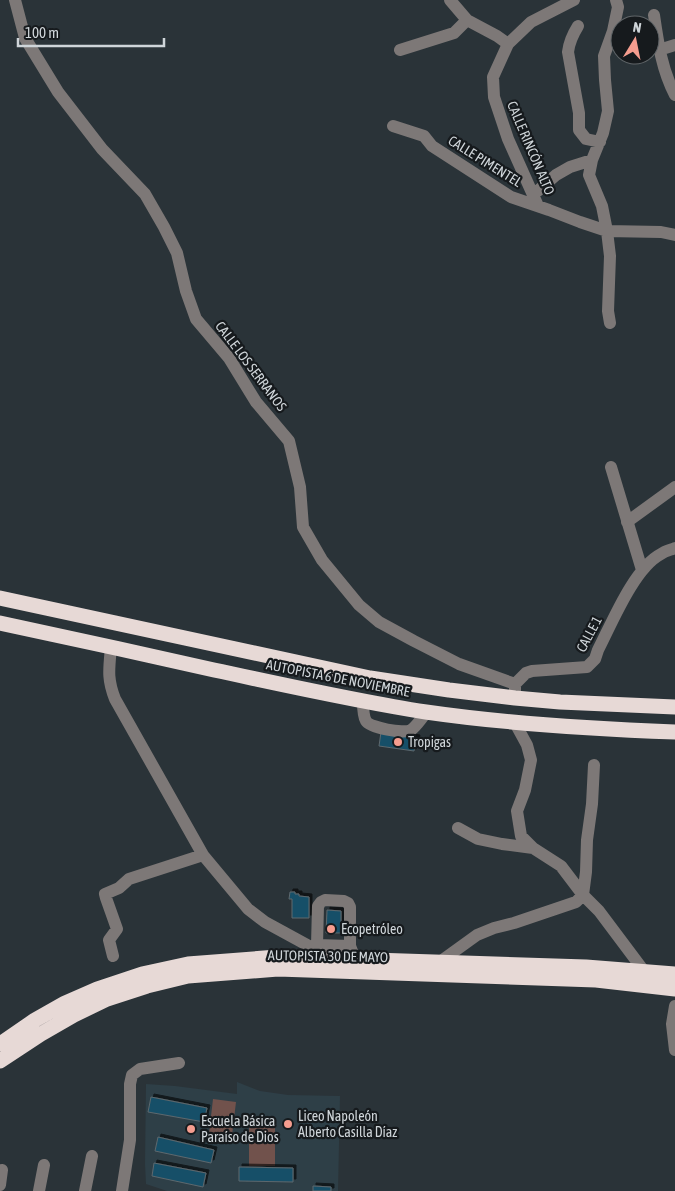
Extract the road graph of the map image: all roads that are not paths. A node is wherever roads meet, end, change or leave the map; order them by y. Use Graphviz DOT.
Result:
graph roads {
  1 [pos="15,0"];
  2 [pos="450,0"];
  3 [pos="574,0"];
  4 [pos="616,0"];
  5 [pos="467,20"];
  6 [pos="578,26"];
  7 [pos="508,44"];
  8 [pos="675,45"];
  9 [pos="400,50"];
  10 [pos="660,50"];
  11 [pos="660,53"];
  12 [pos="675,96"];
  13 [pos="393,126"];
  14 [pos="600,142"];
  15 [pos="592,160"];
  16 [pos="535,200"];
  17 [pos="607,231"];
  18 [pos="675,235"];
  19 [pos="610,322"];
  20 [pos="611,467"];
  21 [pos="675,487"];
  22 [pos="627,522"];
  23 [pos="675,548"];
  24 [pos="642,570"];
  25 [pos="0,598"];
  26 [pos="0,623"];
  27 [pos="111,647"];
  28 [pos="515,691"];
  29 [pos="362,701"];
  30 [pos="675,707"];
  31 [pos="426,712"];
  32 [pos="515,723"];
  33 [pos="675,732"];
  34 [pos="594,765"];
  35 [pos="458,828"];
  36 [pos="533,848"];
  37 [pos="203,855"];
  38 [pos="583,895"];
  39 [pos="314,951"];
  40 [pos="353,952"];
  41 [pos="113,956"];
  42 [pos="441,961"];
  43 [pos="644,971"];
  44 [pos="675,974"];
  45 [pos="675,989"];
  46 [pos="675,1006"];
  47 [pos="0,1044"];
  48 [pos="675,1050"];
  49 [pos="0,1061"];
  50 [pos="179,1063"];
  51 [pos="92,1156"];
  52 [pos="44,1165"];
  53 [pos="2,1170"];
  54 [pos="0,1185"];
  55 [pos="39,1191"];
  56 [pos="85,1191"];
  57 [pos="122,1191"];
  1 -- 28 [label="street, CALLE LOS SERRANOS"];
  2 -- 5 [label="street"];
  3 -- 7 [label="street, CALLE RINCÓN ALTO"];
  4 -- 14 [label="street"];
  5 -- 7 [label="street"];
  5 -- 9 [label="street"];
  6 -- 14 [label="street"];
  7 -- 16 [label="street, CALLE RINCÓN ALTO"];
  8 -- 10 [label="street"];
  11 -- 12 [label="street"];
  13 -- 16 [label="street, CALLE PIMENTEL"];
  14 -- 15 [label="street"];
  15 -- 16 [label="street"];
  15 -- 17 [label="street"];
  16 -- 17 [label="street, CALLE RINCÓN ALTO"];
  17 -- 18 [label="street, CALLE RINCÓN ALTO"];
  17 -- 19 [label="street"];
  20 -- 22 [label="street"];
  21 -- 22 [label="street"];
  22 -- 24 [label="street"];
  23 -- 24 [label="street, CALLE 1"];
  24 -- 28 [label="street, CALLE 1"];
  25 -- 28 [label="highway, AUTOPISTA 6 DE NOVIEMBRE"];
  26 -- 27 [label="highway, AUTOPISTA 6 DE NOVIEMBRE"];
  27 -- 29 [label="highway, AUTOPISTA 6 DE NOVIEMBRE"];
  27 -- 37 [label="street"];
  28 -- 30 [label="highway, AUTOPISTA 6 DE NOVIEMBRE"];
  29 -- 31 [label="highway, AUTOPISTA 6 DE NOVIEMBRE"];
  29 -- 31 [label="street"];
  31 -- 32 [label="highway, AUTOPISTA 6 DE NOVIEMBRE"];
  32 -- 33 [label="highway, AUTOPISTA 6 DE NOVIEMBRE"];
  32 -- 36 [label="street"];
  34 -- 38 [label="street"];
  35 -- 36 [label="street"];
  36 -- 38 [label="street"];
  37 -- 39 [label="street"];
  37 -- 41 [label="street"];
  38 -- 42 [label="street"];
  38 -- 43 [label="street"];
  39 -- 40 [label="highway, AUTOPISTA 30 DE MAYO"];
  39 -- 40 [label="street"];
  39 -- 47 [label="highway, AUTOPISTA 30 DE MAYO"];
  40 -- 42 [label="highway, AUTOPISTA 30 DE MAYO"];
  42 -- 43 [label="highway, AUTOPISTA 30 DE MAYO"];
  43 -- 44 [label="highway, AUTOPISTA 30 DE MAYO"];
  45 -- 49 [label="highway, AUTOPISTA 30 DE MAYO"];
  46 -- 48 [label="street"];
  50 -- 57 [label="street"];
  51 -- 56 [label="street"];
  52 -- 55 [label="street"];
  53 -- 54 [label="street"];
}
